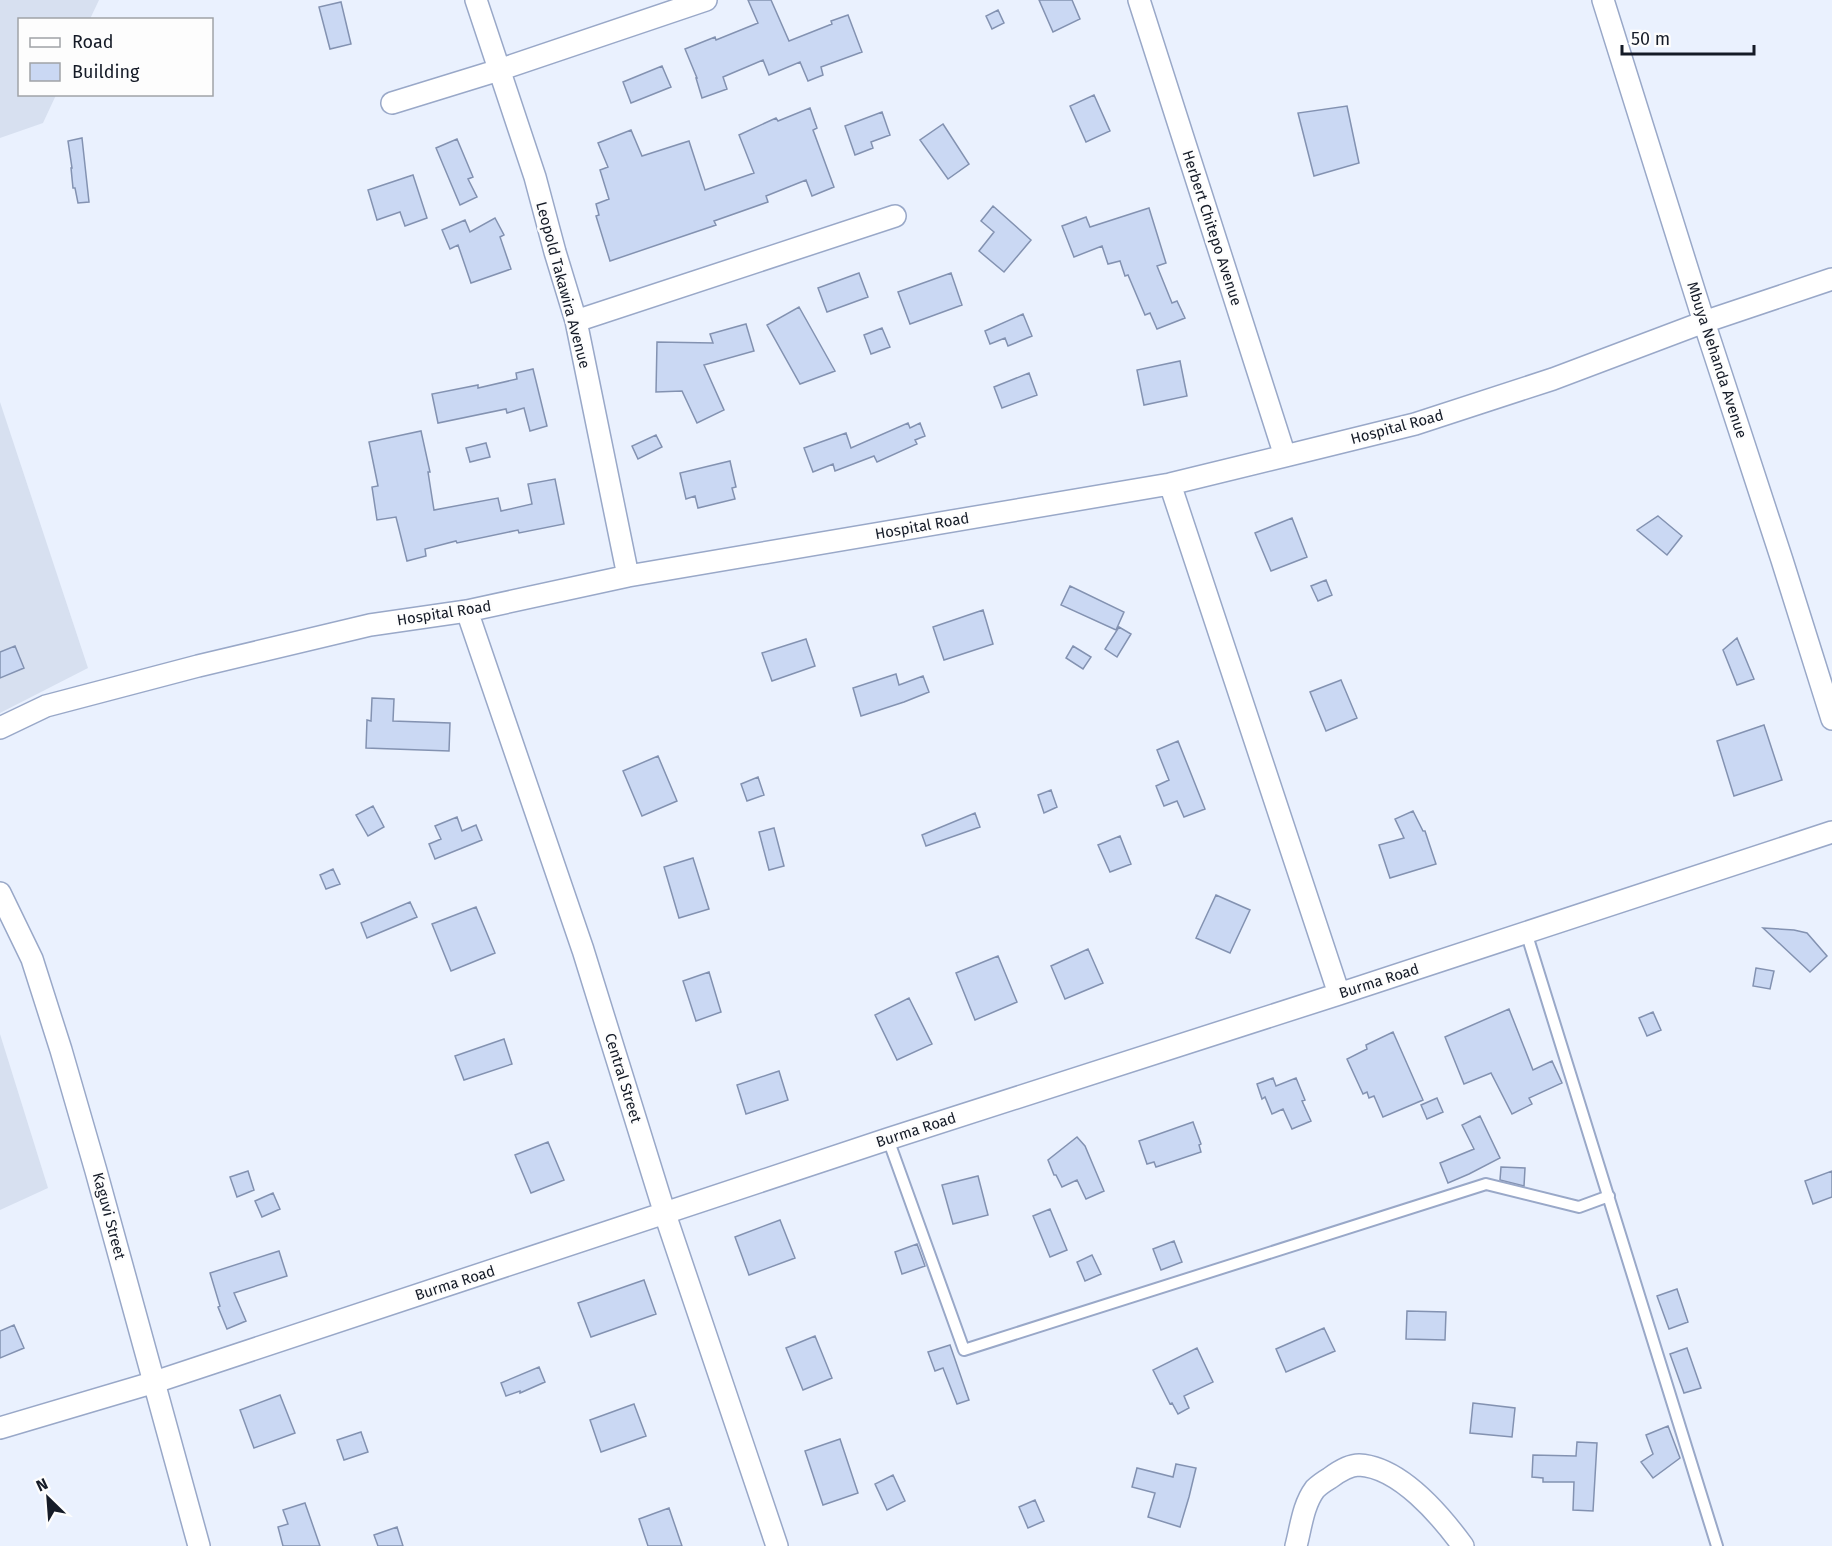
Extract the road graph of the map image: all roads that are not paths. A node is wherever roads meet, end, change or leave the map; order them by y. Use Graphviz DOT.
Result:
graph roads {
  1 [pos="476,0"];
  2 [pos="706,0"];
  3 [pos="1139,0"];
  4 [pos="1603,0"];
  5 [pos="499,70"];
  6 [pos="392,103"];
  7 [pos="895,216"];
  8 [pos="1832,279"];
  9 [pos="576,321"];
  10 [pos="1704,322"];
  11 [pos="1284,456"];
  12 [pos="1170,484"];
  13 [pos="628,576"];
  14 [pos="467,611"];
  15 [pos="1832,719"];
  16 [pos="0,728"];
  17 [pos="1832,832"];
  18 [pos="0,892"];
  19 [pos="1526,932"];
  20 [pos="1339,994"];
  21 [pos="888,1139"];
  22 [pos="1609,1196"];
  23 [pos="665,1214"];
  24 [pos="155,1382"];
  25 [pos="0,1428"];
  26 [pos="198,1546"];
  27 [pos="777,1546"];
  28 [pos="1296,1546"];
  29 [pos="1462,1546"];
  30 [pos="1717,1546"];
  1 -- 5 [label="street, Leopold Takawira Avenue"];
  2 -- 5 [label="street"];
  3 -- 11 [label="street, Herbert Chitepo Avenue"];
  4 -- 10 [label="street, Mbuya Nehanda Avenue"];
  5 -- 6 [label="street"];
  5 -- 9 [label="street, Leopold Takawira Avenue"];
  7 -- 9 [label="street"];
  8 -- 10 [label="street, Hospital Road"];
  9 -- 13 [label="street, Leopold Takawira Avenue"];
  10 -- 11 [label="street, Hospital Road"];
  10 -- 15 [label="street, Mbuya Nehanda Avenue"];
  11 -- 12 [label="street, Hospital Road"];
  12 -- 13 [label="street, Hospital Road"];
  12 -- 20 [label="street"];
  13 -- 14 [label="street, Hospital Road"];
  14 -- 16 [label="street, Hospital Road"];
  14 -- 23 [label="street, Central Street"];
  17 -- 19 [label="street, Burma Road"];
  18 -- 24 [label="street, Kaguvi Street"];
  19 -- 20 [label="street, Burma Road"];
  19 -- 22 [label="lane"];
  20 -- 21 [label="street, Burma Road"];
  21 -- 22 [label="lane"];
  21 -- 23 [label="street, Burma Road"];
  22 -- 30 [label="lane"];
  23 -- 24 [label="street, Burma Road"];
  23 -- 27 [label="street, Central Street"];
  24 -- 25 [label="street, Burma Road"];
  24 -- 26 [label="street, Kaguvi Street"];
  28 -- 29 [label="street"];
}
